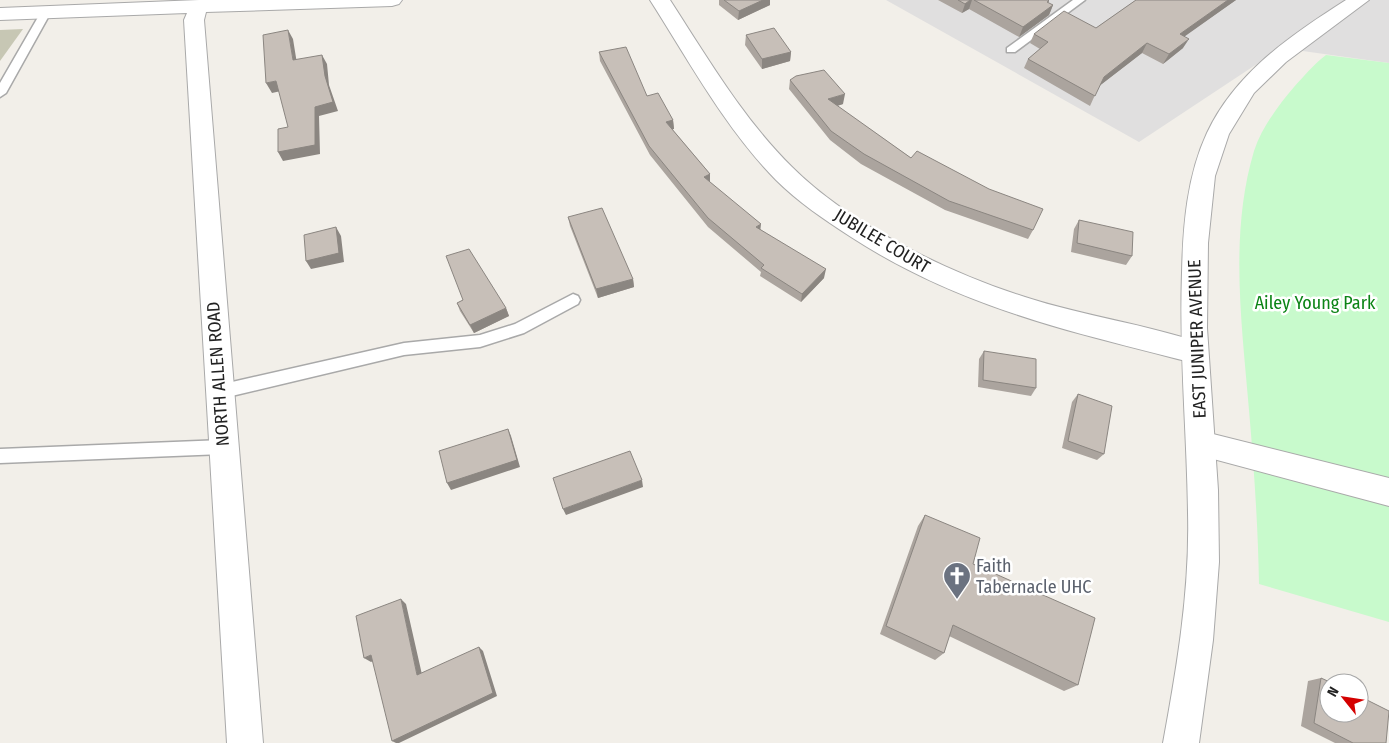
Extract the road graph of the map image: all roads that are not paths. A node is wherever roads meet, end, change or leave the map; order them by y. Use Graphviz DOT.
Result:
graph roads {
  1 [pos="350,0"];
  2 [pos="392,0"];
  3 [pos="660,0"];
  4 [pos="1080,0"];
  5 [pos="1359,0"];
  6 [pos="49,6"];
  7 [pos="199,6"];
  8 [pos="0,14"];
  9 [pos="1011,50"];
  10 [pos="0,94"];
  11 [pos="573,300"];
  12 [pos="1194,352"];
  13 [pos="219,392"];
  14 [pos="1201,444"];
  15 [pos="223,446"];
  16 [pos="0,456"];
  17 [pos="1389,492"];
  18 [pos="245,743"];
  19 [pos="1181,743"];
  1 -- 2 [label="street"];
  1 -- 7 [label="street"];
  3 -- 12 [label="street, JUBILEE COURT"];
  4 -- 9 [label="lane"];
  5 -- 12 [label="street, EAST JUNIPER AVENUE"];
  6 -- 7 [label="street"];
  6 -- 8 [label="street"];
  6 -- 10 [label="lane"];
  7 -- 13 [label="street, NORTH ALLEN ROAD"];
  11 -- 13 [label="lane"];
  12 -- 14 [label="street, EAST JUNIPER AVENUE"];
  13 -- 15 [label="street, NORTH ALLEN ROAD"];
  14 -- 17 [label="street"];
  14 -- 19 [label="street, EAST JUNIPER AVENUE"];
  15 -- 16 [label="lane"];
  15 -- 18 [label="street, NORTH ALLEN ROAD"];
}
